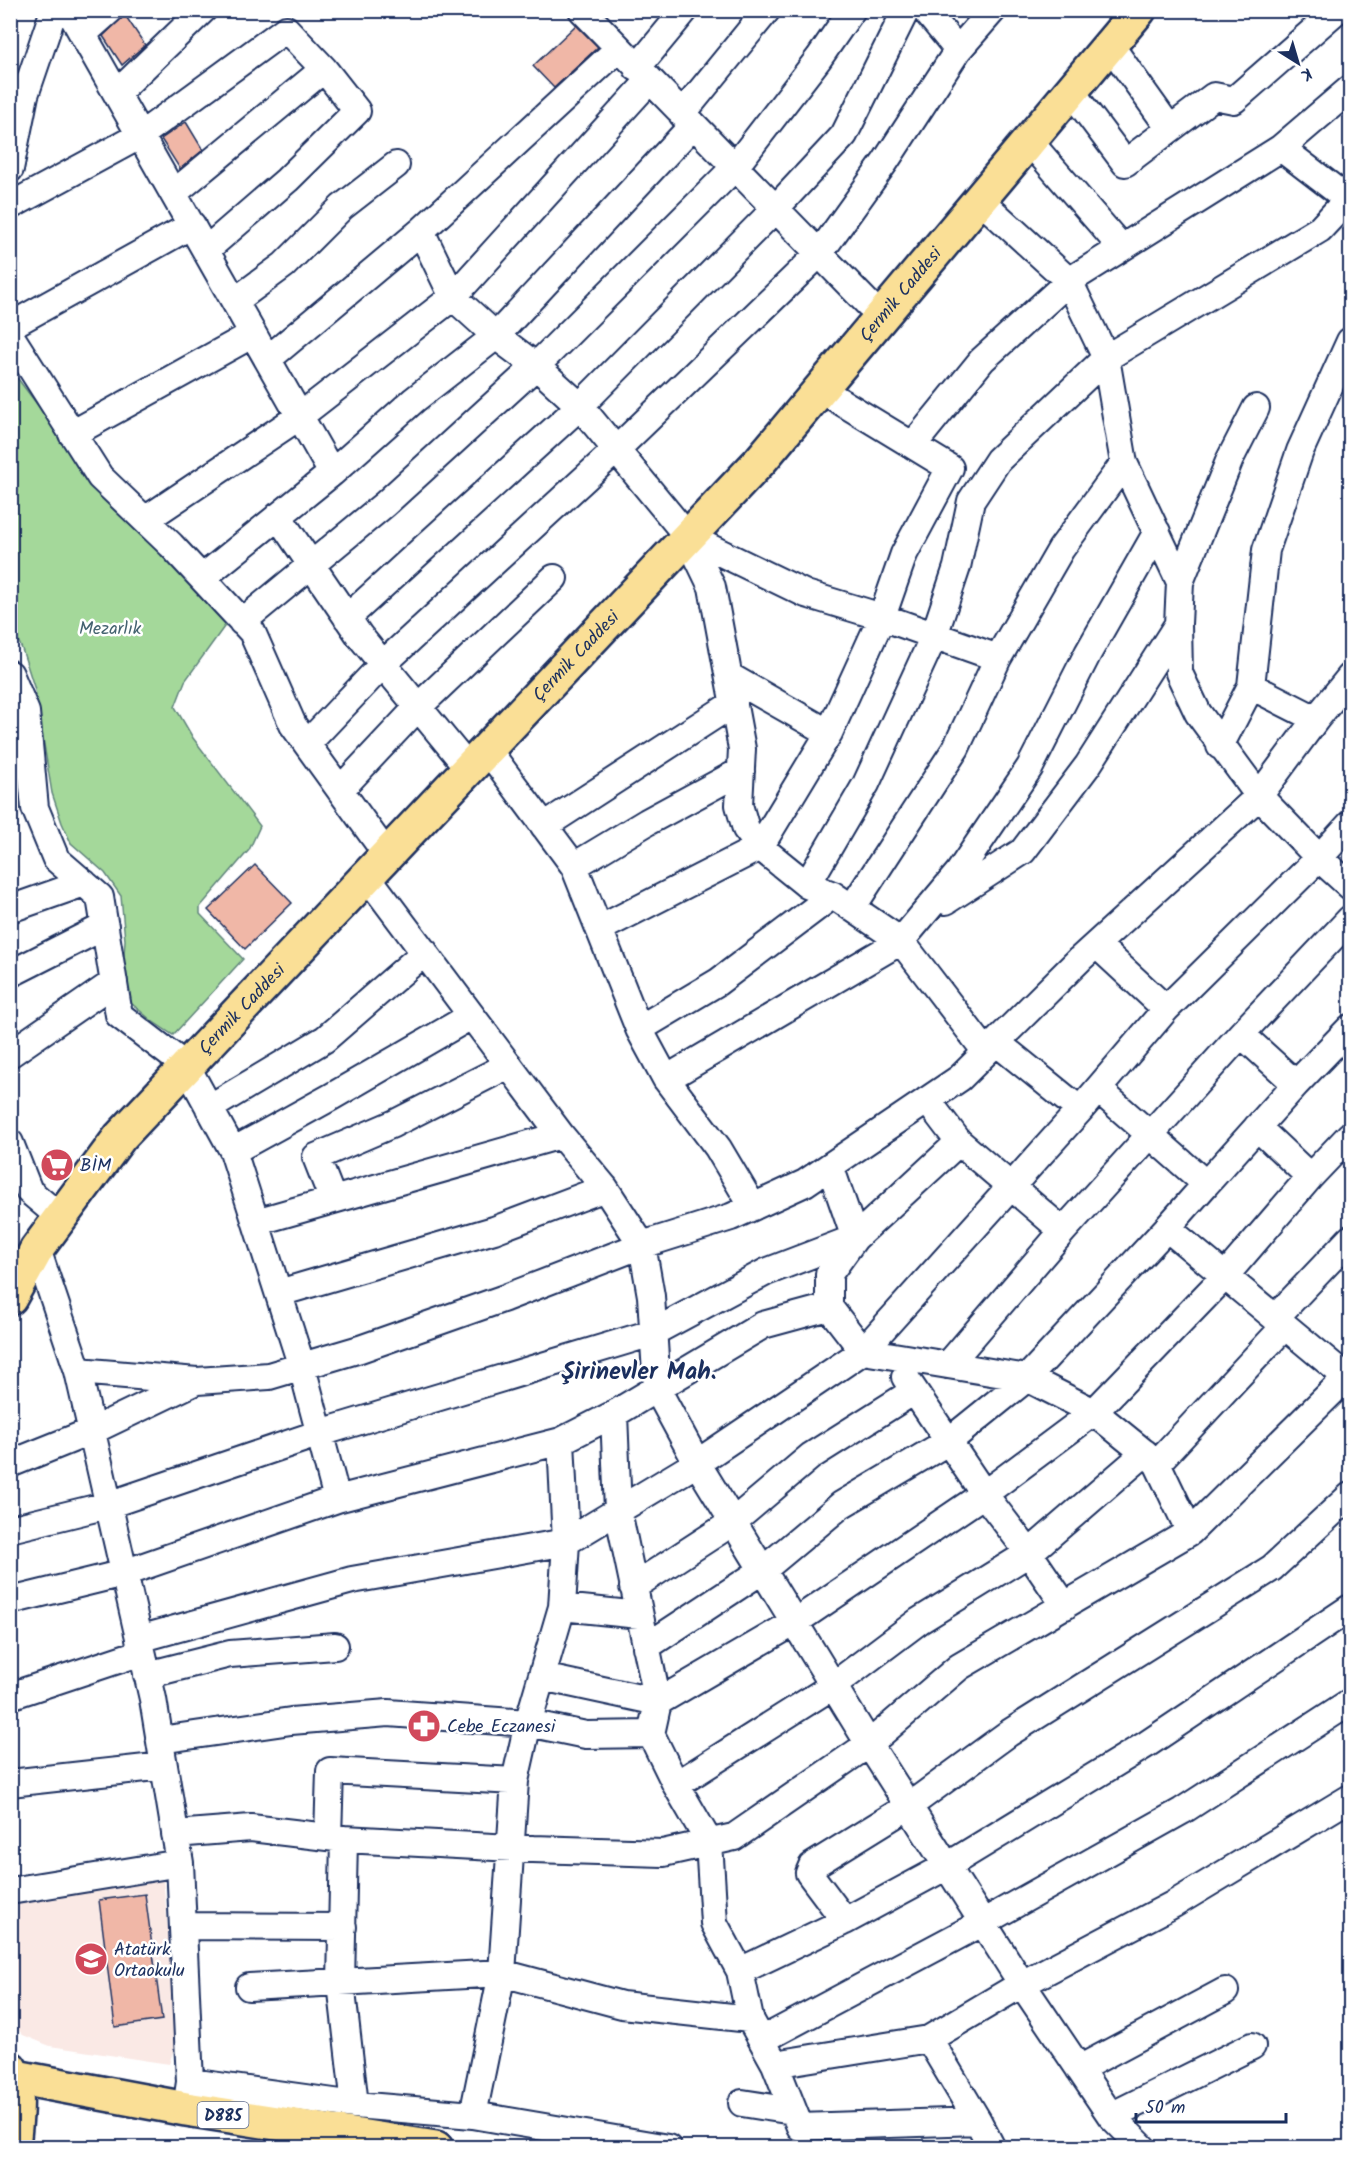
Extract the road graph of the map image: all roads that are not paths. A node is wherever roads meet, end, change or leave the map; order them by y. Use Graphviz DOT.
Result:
graph roads {
  1 [pos="54,10"];
  2 [pos="69,10"];
  3 [pos="110,10"];
  4 [pos="203,10"];
  5 [pos="685,10"];
  6 [pos="767,10"];
  7 [pos="852,10"];
  8 [pos="906,10"];
  9 [pos="925,10"];
  10 [pos="993,10"];
  11 [pos="1139,10"];
  12 [pos="1337,10"];
  13 [pos="584,11"];
  14 [pos="83,34"];
  15 [pos="1110,45"];
  16 [pos="618,49"];
  17 [pos="958,50"];
  18 [pos="324,69"];
  19 [pos="643,75"];
  20 [pos="1350,89"];
  21 [pos="1071,91"];
  22 [pos="18,93"];
  23 [pos="117,93"];
  24 [pos="687,120"];
  25 [pos="1170,129"];
  26 [pos="141,135"];
  27 [pos="1029,141"];
  28 [pos="1281,148"];
  29 [pos="396,165"];
  30 [pos="734,168"];
  31 [pos="10,169"];
  32 [pos="174,193"];
  33 [pos="1350,197"];
  34 [pos="980,200"];
  35 [pos="10,206"];
  36 [pos="775,209"];
  37 [pos="192,225"];
  38 [pos="421,231"];
  39 [pos="1121,247"];
  40 [pos="206,250"];
  41 [pos="819,254"];
  42 [pos="1069,281"];
  43 [pos="453,297"];
  44 [pos="235,301"];
  45 [pos="881,317"];
  46 [pos="10,326"];
  47 [pos="253,334"];
  48 [pos="10,335"];
  49 [pos="496,336"];
  50 [pos="1350,341"];
  51 [pos="1106,358"];
  52 [pos="268,359"];
  53 [pos="536,366"];
  54 [pos="820,389"];
  55 [pos="580,406"];
  56 [pos="1256,408"];
  57 [pos="300,416"];
  58 [pos="72,434"];
  59 [pos="913,445"];
  60 [pos="617,449"];
  61 [pos="1124,463"];
  62 [pos="332,473"];
  63 [pos="278,516"];
  64 [pos="145,520"];
  65 [pos="1157,532"];
  66 [pos="688,537"];
  67 [pos="311,565"];
  68 [pos="201,578"];
  69 [pos="554,578"];
  70 [pos="1180,582"];
  71 [pos="882,617"];
  72 [pos="347,618"];
  73 [pos="242,622"];
  74 [pos="1178,624"];
  75 [pos="934,636"];
  76 [pos="998,657"];
  77 [pos="383,664"];
  78 [pos="10,674"];
  79 [pos="729,676"];
  80 [pos="1350,677"];
  81 [pos="1251,686"];
  82 [pos="734,703"];
  83 [pos="418,707"];
  84 [pos="1316,719"];
  85 [pos="829,733"];
  86 [pos="307,744"];
  87 [pos="1221,747"];
  88 [pos="478,759"];
  89 [pos="741,771"];
  90 [pos="340,790"];
  91 [pos="1259,796"];
  92 [pos="1350,824"];
  93 [pos="544,826"];
  94 [pos="760,847"];
  95 [pos="1319,858"];
  96 [pos="377,865"];
  97 [pos="574,866"];
  98 [pos="84,883"];
  99 [pos="807,885"];
  100 [pos="1350,886"];
  101 [pos="843,902"];
  102 [pos="10,909"];
  103 [pos="920,918"];
  104 [pos="1350,919"];
  105 [pos="105,926"];
  106 [pos="599,929"];
  107 [pos="901,941"];
  108 [pos="1097,945"];
  109 [pos="425,952"];
  110 [pos="10,974"];
  111 [pos="114,982"];
  112 [pos="1166,1010"];
  113 [pos="471,1016"];
  114 [pos="1350,1028"];
  115 [pos="639,1029"];
  116 [pos="1241,1035"];
  117 [pos="991,1047"];
  118 [pos="10,1054"];
  119 [pos="509,1065"];
  120 [pos="187,1067"];
  121 [pos="666,1079"];
  122 [pos="1296,1084"];
  123 [pos="1098,1089"];
  124 [pos="927,1100"];
  125 [pos="210,1108"];
  126 [pos="1080,1110"];
  127 [pos="1257,1127"];
  128 [pos="1150,1134"];
  129 [pos="561,1135"];
  130 [pos="1350,1135"];
  131 [pos="959,1142"];
  132 [pos="10,1143"];
  133 [pos="233,1152"];
  134 [pos="830,1166"];
  135 [pos="1311,1177"];
  136 [pos="1206,1184"];
  137 [pos="1011,1187"];
  138 [pos="605,1188"];
  139 [pos="333,1200"];
  140 [pos="753,1207"];
  141 [pos="60,1217"];
  142 [pos="256,1222"];
  143 [pos="1167,1228"];
  144 [pos="1063,1231"];
  145 [pos="855,1238"];
  146 [pos="1350,1239"];
  147 [pos="642,1245"];
  148 [pos="37,1250"];
  149 [pos="10,1276"];
  150 [pos="1225,1276"];
  151 [pos="279,1293"];
  152 [pos="10,1298"];
  153 [pos="829,1307"];
  154 [pos="1280,1322"];
  155 [pos="652,1333"];
  156 [pos="863,1351"];
  157 [pos="893,1356"];
  158 [pos="948,1365"];
  159 [pos="302,1367"];
  160 [pos="1346,1370"];
  161 [pos="78,1371"];
  162 [pos="1027,1378"];
  163 [pos="197,1381"];
  164 [pos="657,1389"];
  165 [pos="914,1391"];
  166 [pos="1094,1412"];
  167 [pos="614,1414"];
  168 [pos="92,1431"];
  169 [pos="320,1433"];
  170 [pos="561,1441"];
  171 [pos="949,1441"];
  172 [pos="1151,1458"];
  173 [pos="697,1463"];
  174 [pos="10,1464"];
  175 [pos="984,1494"];
  176 [pos="1350,1496"];
  177 [pos="337,1499"];
  178 [pos="108,1506"];
  179 [pos="618,1511"];
  180 [pos="733,1522"];
  181 [pos="10,1529"];
  182 [pos="1190,1532"];
  183 [pos="566,1542"];
  184 [pos="1029,1553"];
  185 [pos="762,1570"];
  186 [pos="124,1573"];
  187 [pos="633,1587"];
  188 [pos="10,1601"];
  189 [pos="1065,1606"];
  190 [pos="562,1607"];
  191 [pos="1350,1608"];
  192 [pos="639,1615"];
  193 [pos="795,1623"];
  194 [pos="335,1646"];
  195 [pos="645,1647"];
  196 [pos="143,1655"];
  197 [pos="542,1677"];
  198 [pos="834,1685"];
  199 [pos="10,1696"];
  200 [pos="658,1702"];
  201 [pos="1350,1702"];
  202 [pos="528,1723"];
  203 [pos="651,1734"];
  204 [pos="160,1740"];
  205 [pos="869,1744"];
  206 [pos="164,1766"];
  207 [pos="515,1781"];
  208 [pos="10,1782"];
  209 [pos="676,1785"];
  210 [pos="1350,1798"];
  211 [pos="909,1806"];
  212 [pos="176,1834"];
  213 [pos="336,1838"];
  214 [pos="709,1842"];
  215 [pos="509,1848"];
  216 [pos="180,1863"];
  217 [pos="947,1866"];
  218 [pos="10,1891"];
  219 [pos="844,1921"];
  220 [pos="982,1923"];
  221 [pos="185,1926"];
  222 [pos="343,1927"];
  223 [pos="740,1971"];
  224 [pos="502,1973"];
  225 [pos="341,1983"];
  226 [pos="1022,1984"];
  227 [pos="249,1987"];
  228 [pos="1226,1990"];
  229 [pos="756,2030"];
  230 [pos="929,2039"];
  231 [pos="1252,2046"];
  232 [pos="775,2064"];
  233 [pos="1079,2069"];
  234 [pos="12,2073"];
  235 [pos="188,2095"];
  236 [pos="742,2103"];
  237 [pos="355,2105"];
  238 [pos="793,2110"];
  239 [pos="473,2115"];
  240 [pos="1111,2116"];
  241 [pos="978,2121"];
  242 [pos="13,2148"];
  243 [pos="436,2148"];
  244 [pos="668,2148"];
  245 [pos="992,2148"];
  246 [pos="1143,2148"];
  1 -- 22 [label="street"];
  2 -- 14 [label="street"];
  3 -- 14 [label="street"];
  4 -- 23 [label="street"];
  5 -- 19 [label="street"];
  6 -- 24 [label="street"];
  7 -- 30 [label="street"];
  8 -- 36 [label="street"];
  9 -- 17 [label="street"];
  10 -- 17 [label="street"];
  11 -- 15 [label="main road, Çermik Caddesi"];
  12 -- 25 [label="street"];
  13 -- 16 [label="street"];
  14 -- 23 [label="street"];
  15 -- 21 [label="main road, Çermik Caddesi"];
  15 -- 25 [label="street"];
  16 -- 19 [label="street"];
  16 -- 38 [label="street"];
  17 -- 41 [label="street"];
  18 -- 26 [label="street"];
  18 -- 32 [label="street"];
  18 -- 40 [label="street"];
  19 -- 24 [label="street"];
  19 -- 43 [label="street"];
  20 -- 28 [label="street"];
  21 -- 25 [label="street"];
  21 -- 27 [label="main road, Çermik Caddesi"];
  22 -- 31 [label="street"];
  23 -- 26 [label="street"];
  24 -- 30 [label="street"];
  24 -- 49 [label="street"];
  26 -- 32 [label="street"];
  26 -- 35 [label="street"];
  27 -- 34 [label="main road, Çermik Caddesi"];
  27 -- 39 [label="street"];
  28 -- 33 [label="street"];
  28 -- 39 [label="street"];
  29 -- 44 [label="street"];
  30 -- 36 [label="street"];
  30 -- 53 [label="street"];
  32 -- 37 [label="street"];
  33 -- 51 [label="street"];
  34 -- 42 [label="street"];
  34 -- 45 [label="main road, Çermik Caddesi"];
  36 -- 41 [label="street"];
  36 -- 55 [label="street"];
  37 -- 40 [label="street"];
  37 -- 46 [label="street"];
  38 -- 43 [label="street"];
  38 -- 52 [label="street"];
  39 -- 42 [label="street"];
  40 -- 44 [label="street"];
  41 -- 45 [label="street"];
  41 -- 60 [label="street"];
  42 -- 51 [label="street"];
  42 -- 59 [label="street"];
  43 -- 49 [label="street"];
  43 -- 57 [label="street"];
  44 -- 47 [label="street"];
  45 -- 54 [label="main road, Çermik Caddesi"];
  47 -- 52 [label="street"];
  47 -- 58 [label="street"];
  48 -- 58 [label="street"];
  49 -- 53 [label="street"];
  49 -- 62 [label="street"];
  50 -- 81 [label="street"];
  51 -- 61 [label="street"];
  51 -- 75 [label="street"];
  52 -- 57 [label="street"];
  53 -- 55 [label="street"];
  53 -- 67 [label="street"];
  54 -- 59 [label="street"];
  54 -- 66 [label="main road, Çermik Caddesi"];
  55 -- 60 [label="street"];
  55 -- 72 [label="street"];
  56 -- 70 [label="street"];
  57 -- 62 [label="street"];
  57 -- 64 [label="street"];
  58 -- 64 [label="street"];
  59 -- 71 [label="street"];
  60 -- 66 [label="street"];
  60 -- 77 [label="street"];
  61 -- 65 [label="street"];
  61 -- 76 [label="street"];
  62 -- 63 [label="street"];
  63 -- 67 [label="street"];
  63 -- 68 [label="street"];
  64 -- 68 [label="street"];
  65 -- 70 [label="street"];
  65 -- 103 [label="street"];
  66 -- 71 [label="street"];
  66 -- 79 [label="street"];
  66 -- 88 [label="main road, Çermik Caddesi"];
  67 -- 72 [label="street"];
  67 -- 73 [label="street"];
  68 -- 73 [label="street"];
  69 -- 83 [label="street"];
  70 -- 74 [label="street"];
  71 -- 75 [label="street"];
  71 -- 85 [label="street"];
  72 -- 77 [label="street"];
  73 -- 86 [label="street"];
  74 -- 87 [label="street"];
  74 -- 103 [label="street"];
  75 -- 76 [label="street"];
  75 -- 99 [label="street"];
  76 -- 101 [label="street"];
  77 -- 83 [label="street"];
  77 -- 86 [label="street"];
  78 -- 98 [label="street"];
  79 -- 82 [label="street"];
  79 -- 85 [label="street"];
  80 -- 84 [label="street"];
  81 -- 84 [label="street"];
  81 -- 87 [label="street"];
  82 -- 89 [label="street"];
  82 -- 93 [label="street"];
  83 -- 88 [label="street"];
  83 -- 90 [label="street"];
  84 -- 91 [label="street"];
  85 -- 94 [label="street"];
  86 -- 90 [label="street"];
  87 -- 91 [label="street"];
  88 -- 93 [label="street"];
  88 -- 96 [label="main road, Çermik Caddesi"];
  89 -- 94 [label="street"];
  89 -- 97 [label="street"];
  90 -- 96 [label="street"];
  91 -- 95 [label="street"];
  91 -- 108 [label="street"];
  92 -- 95 [label="street"];
  93 -- 97 [label="street"];
  94 -- 99 [label="street"];
  94 -- 106 [label="street"];
  95 -- 100 [label="street"];
  95 -- 112 [label="street"];
  96 -- 109 [label="street"];
  96 -- 120 [label="main road, Çermik Caddesi"];
  97 -- 106 [label="street"];
  98 -- 102 [label="street"];
  98 -- 105 [label="street"];
  99 -- 101 [label="street"];
  101 -- 107 [label="street"];
  101 -- 115 [label="street"];
  103 -- 107 [label="street"];
  104 -- 116 [label="street"];
  105 -- 110 [label="street"];
  105 -- 111 [label="street"];
  106 -- 115 [label="street"];
  107 -- 117 [label="street"];
  107 -- 121 [label="street"];
  108 -- 112 [label="street"];
  108 -- 117 [label="street"];
  109 -- 113 [label="street"];
  109 -- 125 [label="street"];
  111 -- 118 [label="street"];
  111 -- 120 [label="street"];
  112 -- 123 [label="street"];
  113 -- 119 [label="street"];
  113 -- 133 [label="street"];
  114 -- 122 [label="street"];
  115 -- 121 [label="street"];
  116 -- 122 [label="street"];
  116 -- 128 [label="street"];
  117 -- 124 [label="street"];
  117 -- 126 [label="street"];
  119 -- 129 [label="street"];
  119 -- 139 [label="street"];
  120 -- 125 [label="street"];
  120 -- 141 [label="main road, Çermik Caddesi"];
  121 -- 140 [label="street"];
  122 -- 127 [label="street"];
  123 -- 126 [label="street"];
  123 -- 128 [label="street"];
  124 -- 131 [label="street"];
  124 -- 134 [label="street"];
  125 -- 133 [label="street"];
  126 -- 137 [label="street"];
  127 -- 135 [label="street"];
  127 -- 136 [label="street"];
  128 -- 136 [label="street"];
  128 -- 144 [label="street"];
  129 -- 138 [label="street"];
  129 -- 139 [label="street"];
  130 -- 135 [label="street"];
  131 -- 137 [label="street"];
  131 -- 145 [label="street"];
  132 -- 141 [label="street"];
  133 -- 142 [label="street"];
  134 -- 140 [label="street"];
  134 -- 145 [label="street"];
  135 -- 150 [label="street"];
  136 -- 143 [label="street"];
  137 -- 144 [label="street"];
  137 -- 156 [label="street"];
  138 -- 147 [label="street"];
  138 -- 151 [label="street"];
  139 -- 142 [label="street"];
  140 -- 147 [label="street"];
  141 -- 148 [label="main road, Çermik Caddesi"];
  142 -- 151 [label="street"];
  143 -- 150 [label="street"];
  143 -- 162 [label="street"];
  144 -- 158 [label="street"];
  145 -- 153 [label="street"];
  145 -- 155 [label="street"];
  146 -- 154 [label="street"];
  147 -- 155 [label="street"];
  147 -- 159 [label="street"];
  148 -- 149 [label="main road"];
  148 -- 152 [label="main road, Çermik Caddesi"];
  148 -- 161 [label="street"];
  150 -- 154 [label="street"];
  150 -- 166 [label="street"];
  151 -- 159 [label="street"];
  153 -- 156 [label="street"];
  153 -- 164 [label="street"];
  154 -- 160 [label="street"];
  154 -- 172 [label="street"];
  155 -- 164 [label="street"];
  155 -- 169 [label="street"];
  156 -- 157 [label="street"];
  156 -- 173 [label="street"];
  157 -- 158 [label="street"];
  157 -- 165 [label="street"];
  158 -- 162 [label="street"];
  159 -- 163 [label="street"];
  159 -- 169 [label="street"];
  160 -- 182 [label="street"];
  161 -- 163 [label="street"];
  161 -- 168 [label="street"];
  162 -- 166 [label="street"];
  162 -- 171 [label="street"];
  163 -- 168 [label="street"];
  164 -- 167 [label="street"];
  164 -- 173 [label="street"];
  165 -- 171 [label="street"];
  165 -- 180 [label="street"];
  166 -- 172 [label="street"];
  166 -- 175 [label="street"];
  167 -- 170 [label="street"];
  167 -- 179 [label="street"];
  168 -- 174 [label="street"];
  168 -- 178 [label="street"];
  169 -- 177 [label="street"];
  169 -- 178 [label="street"];
  170 -- 177 [label="street"];
  170 -- 183 [label="street"];
  171 -- 175 [label="street"];
  171 -- 185 [label="street"];
  172 -- 182 [label="street"];
  172 -- 184 [label="street"];
  173 -- 179 [label="street"];
  173 -- 180 [label="street"];
  175 -- 184 [label="street"];
  175 -- 193 [label="street"];
  176 -- 211 [label="street"];
  177 -- 186 [label="street"];
  178 -- 181 [label="street"];
  178 -- 186 [label="street"];
  179 -- 183 [label="street"];
  179 -- 187 [label="street"];
  180 -- 185 [label="street"];
  180 -- 187 [label="street"];
  182 -- 189 [label="street"];
  183 -- 190 [label="street"];
  183 -- 196 [label="street"];
  184 -- 189 [label="street"];
  184 -- 198 [label="street"];
  185 -- 193 [label="street"];
  185 -- 195 [label="street"];
  186 -- 188 [label="street"];
  186 -- 196 [label="street"];
  187 -- 192 [label="street"];
  189 -- 205 [label="street"];
  190 -- 192 [label="street"];
  190 -- 197 [label="street"];
  191 -- 217 [label="street"];
  192 -- 195 [label="street"];
  193 -- 198 [label="street"];
  193 -- 200 [label="street"];
  194 -- 196 [label="street"];
  195 -- 200 [label="street"];
  196 -- 199 [label="street"];
  196 -- 204 [label="street"];
  197 -- 200 [label="street"];
  197 -- 202 [label="street"];
  198 -- 205 [label="street"];
  198 -- 209 [label="street"];
  200 -- 203 [label="street"];
  201 -- 220 [label="street"];
  202 -- 203 [label="street"];
  202 -- 204 [label="street"];
  202 -- 207 [label="street"];
  203 -- 209 [label="street"];
  204 -- 206 [label="street"];
  205 -- 211 [label="street"];
  205 -- 214 [label="street"];
  206 -- 208 [label="street"];
  206 -- 212 [label="street"];
  207 -- 213 [label="street"];
  207 -- 215 [label="street"];
  209 -- 214 [label="street"];
  210 -- 226 [label="street"];
  211 -- 217 [label="street"];
  211 -- 219 [label="street"];
  212 -- 213 [label="street"];
  212 -- 216 [label="street"];
  213 -- 215 [label="street"];
  213 -- 222 [label="street"];
  214 -- 215 [label="street"];
  214 -- 223 [label="street"];
  215 -- 224 [label="street"];
  216 -- 218 [label="street"];
  216 -- 221 [label="street"];
  217 -- 219 [label="street"];
  217 -- 220 [label="street"];
  219 -- 223 [label="street"];
  220 -- 226 [label="street"];
  220 -- 229 [label="street"];
  221 -- 222 [label="street"];
  221 -- 235 [label="street"];
  222 -- 225 [label="street"];
  223 -- 229 [label="street"];
  224 -- 225 [label="street"];
  224 -- 229 [label="street"];
  224 -- 239 [label="street"];
  225 -- 227 [label="street"];
  225 -- 237 [label="street"];
  226 -- 230 [label="street"];
  226 -- 233 [label="street"];
  228 -- 233 [label="street"];
  229 -- 232 [label="street"];
  230 -- 232 [label="street"];
  230 -- 241 [label="street"];
  231 -- 240 [label="street"];
  232 -- 238 [label="street"];
  233 -- 240 [label="street"];
  234 -- 235 [label="main road, D885"];
  234 -- 242 [label="main road"];
  235 -- 237 [label="street"];
  235 -- 243 [label="main road, D885"];
  236 -- 238 [label="street"];
  237 -- 239 [label="street"];
  238 -- 241 [label="street"];
  239 -- 244 [label="street"];
  240 -- 246 [label="street"];
  241 -- 245 [label="street"];
}
